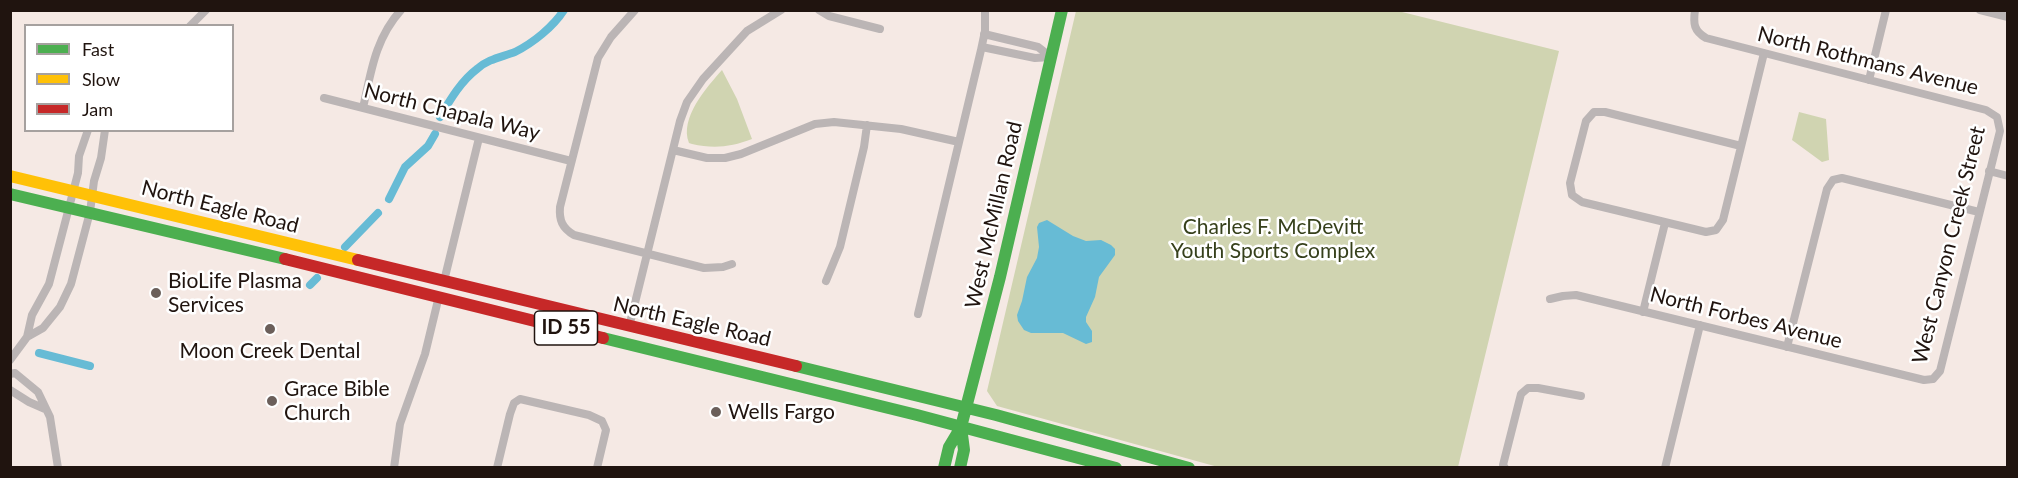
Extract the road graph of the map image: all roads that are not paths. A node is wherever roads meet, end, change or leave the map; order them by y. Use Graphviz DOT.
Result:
graph roads {
  1 [pos="206,10"];
  2 [pos="635,10"];
  3 [pos="781,10"];
  4 [pos="819,10"];
  5 [pos="985,10"];
  6 [pos="1062,10"];
  7 [pos="1695,10"];
  8 [pos="1886,10"];
  9 [pos="1980,10"];
  10 [pos="399,13"];
  11 [pos="2007,17"];
  12 [pos="192,24"];
  13 [pos="880,29"];
  14 [pos="984,34"];
  15 [pos="982,47"];
  16 [pos="1764,53"];
  17 [pos="1051,57"];
  18 [pos="1869,80"];
  19 [pos="324,98"];
  20 [pos="363,108"];
  21 [pos="1997,117"];
  22 [pos="867,125"];
  23 [pos="87,132"];
  24 [pos="105,132"];
  25 [pos="479,138"];
  26 [pos="959,142"];
  27 [pos="1741,146"];
  28 [pos="673,150"];
  29 [pos="571,161"];
  30 [pos="1989,171"];
  31 [pos="10,176"];
  32 [pos="2007,176"];
  33 [pos="73,191"];
  34 [pos="10,194"];
  35 [pos="92,195"];
  36 [pos="69,208"];
  37 [pos="90,212"];
  38 [pos="1979,212"];
  39 [pos="1665,223"];
  40 [pos="647,254"];
  41 [pos="732,264"];
  42 [pos="444,281"];
  43 [pos="826,282"];
  44 [pos="474,288"];
  45 [pos="410,289"];
  46 [pos="439,296"];
  47 [pos="1550,299"];
  48 [pos="1643,312"];
  49 [pos="918,314"];
  50 [pos="1700,326"];
  51 [pos="629,327"];
  52 [pos="27,336"];
  53 [pos="1787,347"];
  54 [pos="10,360"];
  55 [pos="10,374"];
  56 [pos="1933,379"];
  57 [pos="10,390"];
  58 [pos="1581,396"];
  59 [pos="966,408"];
  60 [pos="45,409"];
  61 [pos="961,427"];
  62 [pos="58,468"];
  63 [pos="394,468"];
  64 [pos="497,468"];
  65 [pos="597,468"];
  66 [pos="944,468"];
  67 [pos="960,468"];
  68 [pos="1116,468"];
  69 [pos="1189,468"];
  70 [pos="1505,468"];
  71 [pos="1665,468"];
  1 -- 12 [label="street"];
  2 -- 29 [label="street"];
  3 -- 28 [label="street"];
  4 -- 13 [label="street"];
  5 -- 14 [label="street"];
  6 -- 17 [label="main road, West McMillan Road"];
  7 -- 16 [label="street, North Rothmans Avenue"];
  8 -- 18 [label="street"];
  9 -- 11 [label="street"];
  10 -- 20 [label="street"];
  14 -- 15 [label="street"];
  14 -- 17 [label="street"];
  15 -- 17 [label="street"];
  15 -- 26 [label="street"];
  16 -- 18 [label="street, North Rothmans Avenue"];
  16 -- 27 [label="street"];
  17 -- 59 [label="main road, West McMillan Road"];
  18 -- 21 [label="street, North Rothmans Avenue"];
  19 -- 20 [label="street, North Chapala Way"];
  20 -- 25 [label="street, North Chapala Way"];
  21 -- 30 [label="street, West Canyon Creek Street"];
  22 -- 26 [label="street"];
  22 -- 28 [label="street"];
  22 -- 43 [label="street"];
  23 -- 33 [label="street"];
  24 -- 35 [label="street"];
  25 -- 29 [label="street, North Chapala Way"];
  25 -- 42 [label="street"];
  26 -- 49 [label="street"];
  27 -- 39 [label="street"];
  27 -- 39 [label="street"];
  28 -- 40 [label="street"];
  29 -- 40 [label="street"];
  30 -- 32 [label="street"];
  30 -- 38 [label="street, West Canyon Creek Street"];
  31 -- 33 [label="main road, North Eagle Road / ID 55"];
  33 -- 35 [label="main road, North Eagle Road / ID 55"];
  33 -- 36 [label="street"];
  34 -- 36 [label="main road, North Eagle Road / ID 55"];
  35 -- 37 [label="street"];
  35 -- 42 [label="main road, North Eagle Road / ID 55"];
  36 -- 37 [label="main road, North Eagle Road / ID 55"];
  36 -- 52 [label="street"];
  37 -- 45 [label="main road, North Eagle Road / ID 55"];
  37 -- 52 [label="street"];
  38 -- 53 [label="street"];
  38 -- 56 [label="street, West Canyon Creek Street"];
  39 -- 48 [label="street"];
  40 -- 41 [label="street"];
  40 -- 51 [label="street"];
  42 -- 44 [label="main road, North Eagle Road / ID 55"];
  42 -- 45 [label="main road"];
  44 -- 46 [label="main road"];
  44 -- 51 [label="main road, North Eagle Road / ID 55"];
  45 -- 46 [label="main road, North Eagle Road / ID 55"];
  46 -- 61 [label="main road, North Eagle Road / ID 55"];
  46 -- 63 [label="street"];
  47 -- 48 [label="street, North Forbes Avenue"];
  48 -- 50 [label="street, North Forbes Avenue"];
  50 -- 53 [label="street, North Forbes Avenue"];
  50 -- 71 [label="street"];
  51 -- 59 [label="main road, North Eagle Road / ID 55"];
  52 -- 54 [label="street"];
  53 -- 56 [label="street, North Forbes Avenue"];
  55 -- 60 [label="street"];
  57 -- 60 [label="street"];
  58 -- 70 [label="street"];
  59 -- 61 [label="main road, West McMillan Road"];
  59 -- 69 [label="main road, North Eagle Road / ID 55"];
  60 -- 62 [label="street"];
  61 -- 66 [label="main road, West McMillan Road"];
  61 -- 67 [label="main road, West McMillan Road"];
  61 -- 68 [label="main road, North Eagle Road / ID 55"];
  64 -- 65 [label="street"];
}
